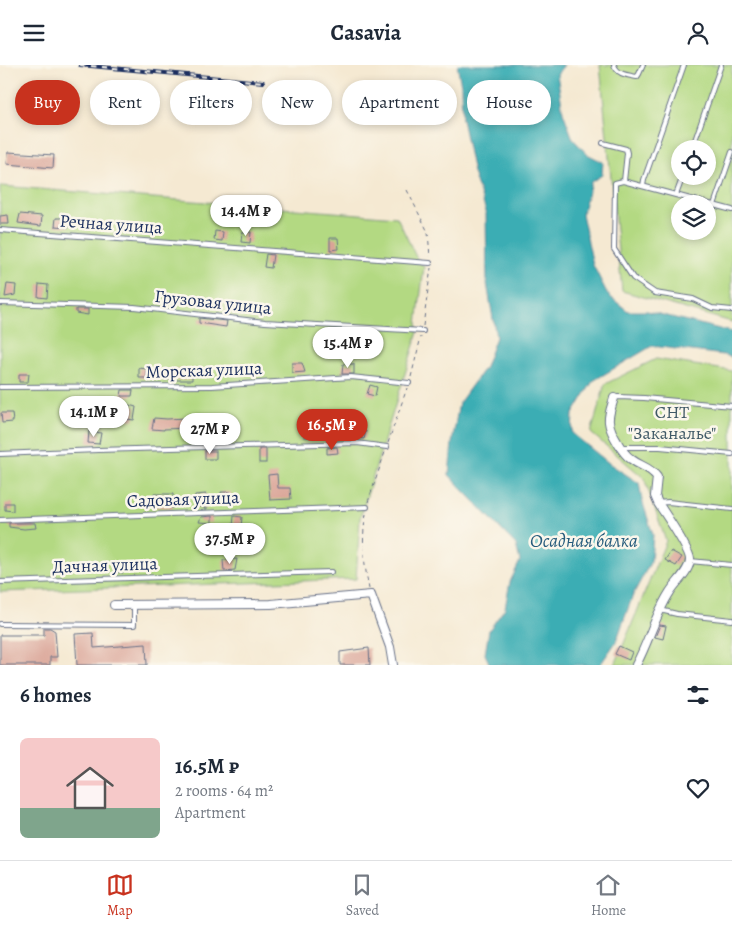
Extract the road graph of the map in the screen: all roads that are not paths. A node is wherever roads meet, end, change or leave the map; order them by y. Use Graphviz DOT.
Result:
graph roads {
  1 [pos="642,65"];
  2 [pos="684,65"];
  3 [pos="721,65"];
  4 [pos="615,67"];
  5 [pos="695,140"];
  6 [pos="603,143"];
  7 [pos="732,152"];
  8 [pos="624,181"];
  9 [pos="679,185"];
  10 [pos="643,186"];
  11 [pos="676,195"];
  12 [pos="716,199"];
  13 [pos="716,206"];
  14 [pos="732,210"];
  15 [pos="0,230"];
  16 [pos="430,263"];
  17 [pos="0,303"];
  18 [pos="732,310"];
  19 [pos="423,331"];
  20 [pos="409,383"];
  21 [pos="0,387"];
  22 [pos="614,398"];
  23 [pos="732,406"];
  24 [pos="387,447"];
  25 [pos="621,447"];
  26 [pos="0,454"];
  27 [pos="732,454"];
  28 [pos="658,503"];
  29 [pos="366,507"];
  30 [pos="732,509"];
  31 [pos="0,520"];
  32 [pos="690,561"];
  33 [pos="732,565"];
  34 [pos="331,572"];
  35 [pos="0,582"];
  36 [pos="114,605"];
  37 [pos="134,605"];
  38 [pos="660,610"];
  39 [pos="732,620"];
  40 [pos="0,624"];
  41 [pos="393,665"];
  42 [pos="636,665"];
  1 -- 4 [label="lane"];
  2 -- 10 [label="lane"];
  3 -- 5 [label="lane"];
  6 -- 8 [label="lane"];
  7 -- 12 [label="lane"];
  8 -- 10 [label="lane"];
  8 -- 18 [label="lane"];
  9 -- 11 [label="lane"];
  10 -- 11 [label="lane"];
  13 -- 14 [label="lane"];
  15 -- 16 [label="lane, Речная улица"];
  17 -- 19 [label="lane, Грузовая улица"];
  20 -- 21 [label="lane, Морская улица"];
  22 -- 23 [label="lane"];
  22 -- 25 [label="street"];
  24 -- 26 [label="lane"];
  25 -- 27 [label="lane"];
  25 -- 28 [label="street"];
  28 -- 30 [label="lane"];
  28 -- 32 [label="street"];
  29 -- 31 [label="lane, Садовая улица"];
  32 -- 33 [label="lane"];
  32 -- 38 [label="street"];
  34 -- 35 [label="lane, Дачная улица"];
  36 -- 37 [label="street"];
  37 -- 40 [label="lane"];
  37 -- 41 [label="street"];
  38 -- 39 [label="lane"];
  38 -- 42 [label="street"];
}
